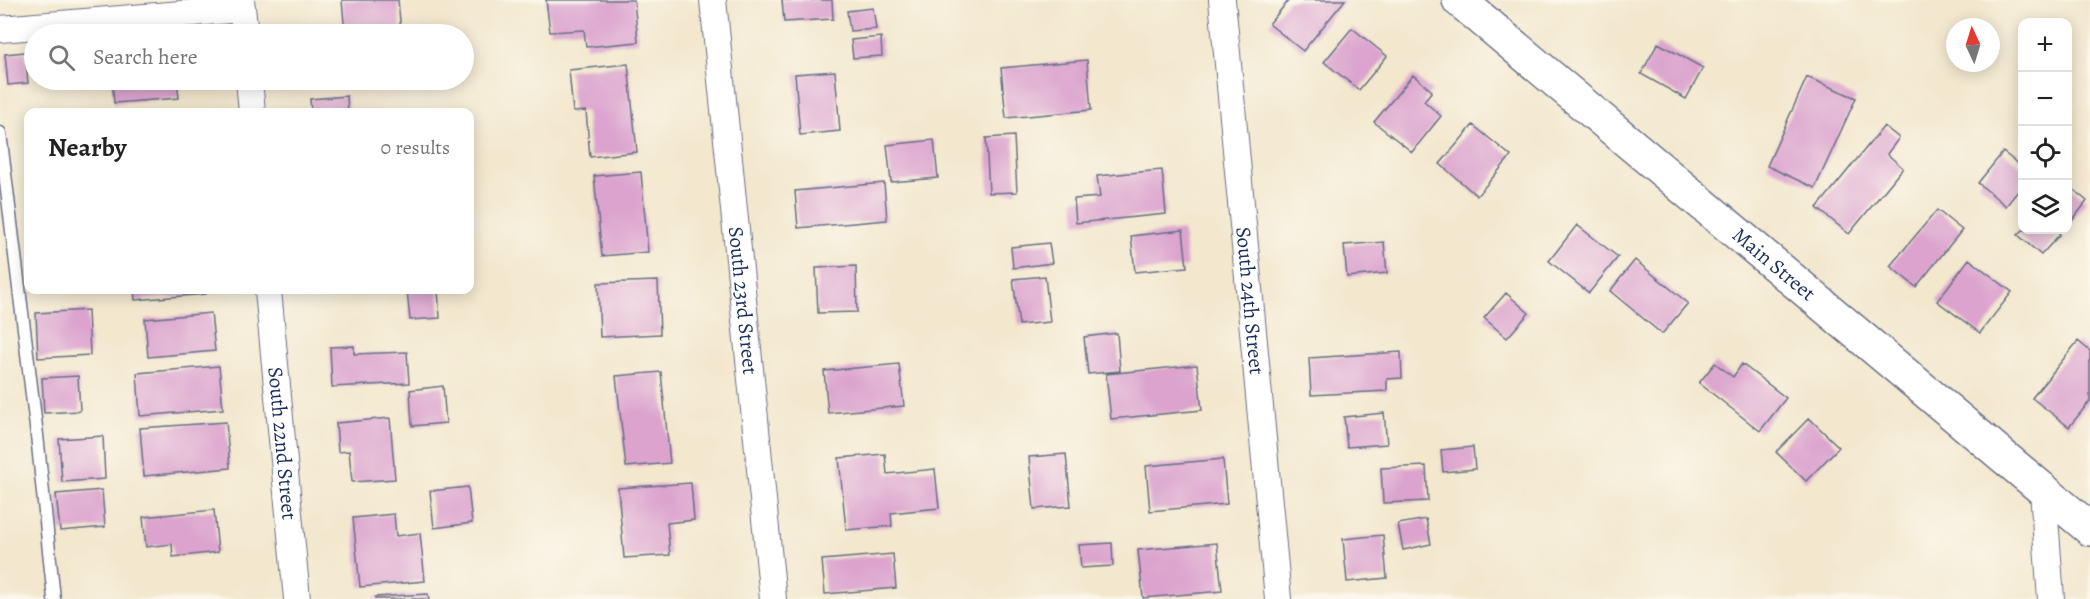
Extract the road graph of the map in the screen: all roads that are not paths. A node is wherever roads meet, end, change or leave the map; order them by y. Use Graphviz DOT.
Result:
graph roads {
  1 [pos="713,0"];
  2 [pos="1222,0"];
  3 [pos="1459,0"];
  4 [pos="242,4"];
  5 [pos="48,24"];
  6 [pos="244,24"];
  7 [pos="24,27"];
  8 [pos="0,29"];
  9 [pos="250,90"];
  10 [pos="252,108"];
  11 [pos="0,133"];
  12 [pos="268,294"];
  13 [pos="2043,491"];
  14 [pos="2090,529"];
  15 [pos="54,599"];
  16 [pos="297,599"];
  17 [pos="773,599"];
  18 [pos="1278,599"];
  19 [pos="2051,599"];
  1 -- 17 [label="street, South 23rd Street"];
  2 -- 18 [label="street, South 24th Street"];
  3 -- 13 [label="main road, Main Street"];
  4 -- 5 [label="street"];
  4 -- 6 [label="street"];
  7 -- 8 [label="street"];
  9 -- 10 [label="street"];
  11 -- 15 [label="lane"];
  12 -- 16 [label="street, South 22nd Street"];
  13 -- 14 [label="main road, Main Street"];
  13 -- 19 [label="street"];
}
